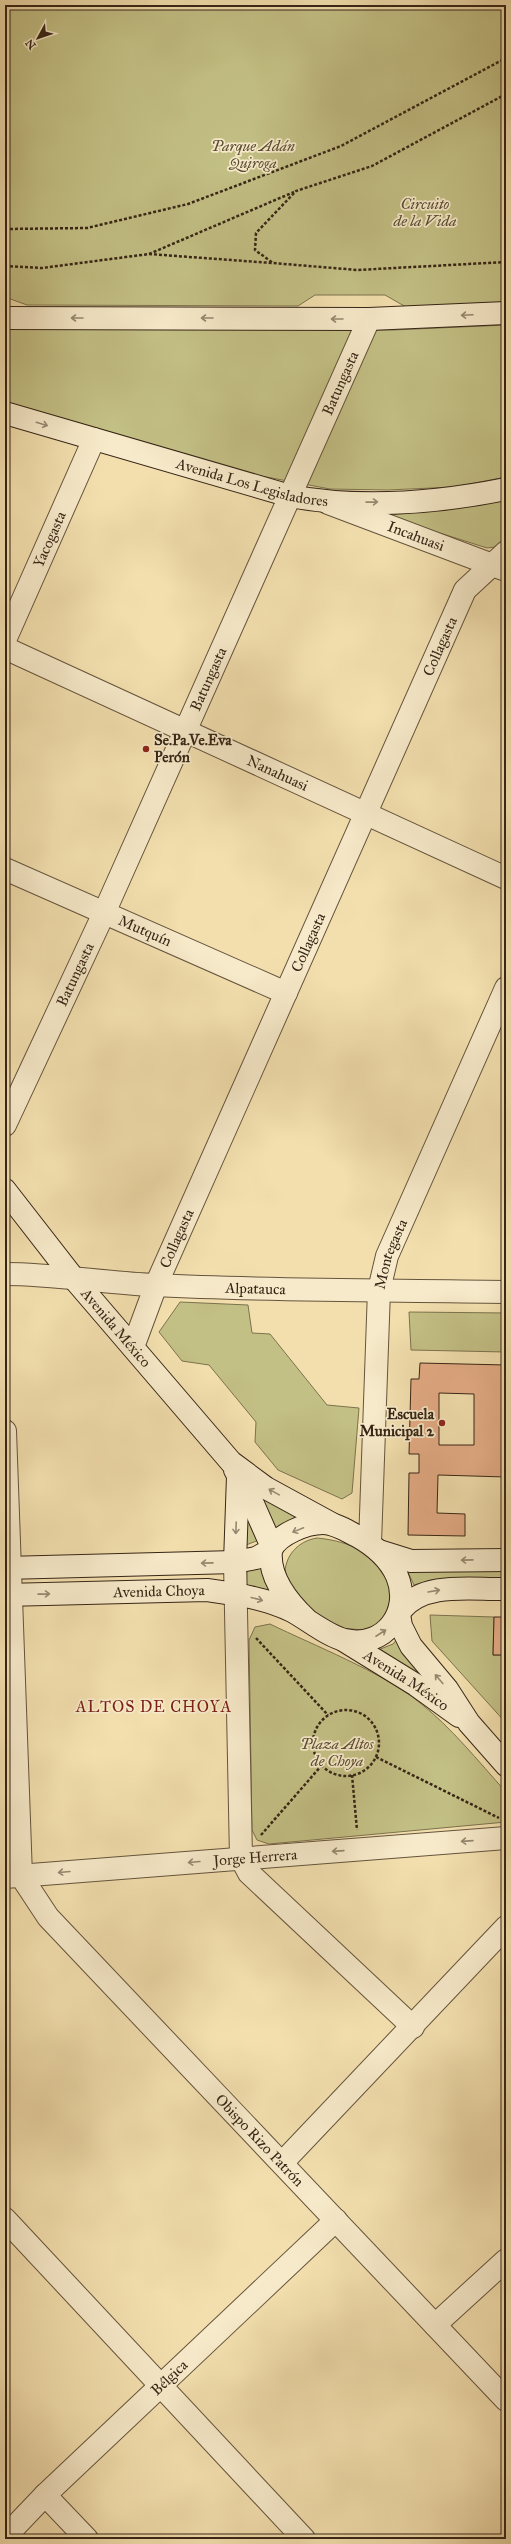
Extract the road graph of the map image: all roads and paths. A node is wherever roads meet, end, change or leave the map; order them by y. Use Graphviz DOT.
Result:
graph roads {
  1 [pos="506,58"];
  2 [pos="506,94"];
  3 [pos="296,192"];
  4 [pos="5,229"];
  5 [pos="149,254"];
  6 [pos="506,262"];
  7 [pos="273,263"];
  8 [pos="5,266"];
  9 [pos="506,313"];
  10 [pos="5,318"];
  11 [pos="369,319"];
  12 [pos="5,413"];
  13 [pos="94,439"];
  14 [pos="506,488"];
  15 [pos="290,496"];
  16 [pos="325,502"];
  17 [pos="501,562"];
  18 [pos="5,640"];
  19 [pos="5,648"];
  20 [pos="185,731"];
  21 [pos="365,813"];
  22 [pos="5,869"];
  23 [pos="506,878"];
  24 [pos="104,913"];
  25 [pos="506,988"];
  26 [pos="286,993"];
  27 [pos="5,1125"];
  28 [pos="5,1190"];
  29 [pos="5,1274"];
  30 [pos="75,1280"];
  31 [pos="156,1285"];
  32 [pos="379,1290"];
  33 [pos="506,1292"];
  34 [pos="133,1347"];
  35 [pos="5,1430"];
  36 [pos="234,1468"];
  37 [pos="332,1524"];
  38 [pos="374,1547"];
  39 [pos="272,1548"];
  40 [pos="506,1560"];
  41 [pos="235,1562"];
  42 [pos="8,1568"];
  43 [pos="506,1589"];
  44 [pos="236,1594"];
  45 [pos="8,1595"];
  46 [pos="400,1612"];
  47 [pos="236,1616"];
  48 [pos="307,1620"];
  49 [pos="343,1640"];
  50 [pos="328,1715"];
  51 [pos="469,1723"];
  52 [pos="376,1756"];
  53 [pos="322,1765"];
  54 [pos="506,1765"];
  55 [pos="352,1775"];
  56 [pos="506,1821"];
  57 [pos="506,1838"];
  58 [pos="358,1849"];
  59 [pos="241,1858"];
  60 [pos="13,1876"];
  61 [pos="506,1927"];
  62 [pos="413,2027"];
  63 [pos="282,2163"];
  64 [pos="5,2219"];
  65 [pos="336,2220"];
  66 [pos="506,2260"];
  67 [pos="435,2324"];
  68 [pos="161,2386"];
  69 [pos="506,2400"];
  70 [pos="45,2495"];
  71 [pos="5,2536"];
  72 [pos="87,2539"];
  73 [pos="304,2539"];
  1 -- 4 [label="path"];
  2 -- 3 [label="path"];
  3 -- 5 [label="path"];
  3 -- 7 [label="path"];
  5 -- 7 [label="path"];
  5 -- 8 [label="path"];
  6 -- 7 [label="path"];
  9 -- 11 [label="street, one-way"];
  11 -- 10 [label="street, one-way"];
  11 -- 15 [label="street, Batungasta"];
  12 -- 13 [label="street, Avenida Los Legisladores, one-way"];
  13 -- 15 [label="street, Avenida Los Legisladores"];
  13 -- 18 [label="street, Yacogasta"];
  16 -- 14 [label="street, Avenida Los Legisladores, one-way"];
  15 -- 16 [label="street, Avenida Los Legisladores"];
  15 -- 20 [label="street, Batungasta"];
  16 -- 17 [label="street, Incahuasi"];
  17 -- 21 [label="street, Collagasta"];
  19 -- 20 [label="street, Nanahuasi"];
  20 -- 21 [label="street, Nanahuasi"];
  20 -- 24 [label="street, Batungasta"];
  21 -- 23 [label="street, Nanahuasi"];
  21 -- 26 [label="street, Collagasta"];
  22 -- 24 [label="street, Mutquín"];
  24 -- 26 [label="street, Mutquín"];
  24 -- 27 [label="street, Batungasta"];
  25 -- 32 [label="street, Montegasta"];
  26 -- 31 [label="street, Collagasta"];
  28 -- 30 [label="street, Avenida México"];
  29 -- 30 [label="street, Alpatauca"];
  30 -- 31 [label="street, Alpatauca"];
  30 -- 34 [label="street, Avenida México"];
  31 -- 32 [label="street, Alpatauca"];
  31 -- 34 [label="street, Collagasta"];
  32 -- 33 [label="street, Alpatauca"];
  32 -- 38 [label="street, Montegasta"];
  34 -- 36 [label="street, Avenida México"];
  35 -- 42 [label="street"];
  37 -- 36 [label="street, Avenida México, one-way"];
  36 -- 39 [label="street, Avenida México"];
  36 -- 41 [label="street, one-way"];
  37 -- 38 [label="street"];
  37 -- 39 [label="street, one-way"];
  40 -- 38 [label="street, one-way"];
  38 -- 46 [label="street"];
  39 -- 41 [label="street, Avenida Choya"];
  39 -- 48 [label="street"];
  41 -- 42 [label="street, Avenida Choya, one-way"];
  41 -- 44 [label="street"];
  42 -- 45 [label="street"];
  46 -- 43 [label="street, one-way"];
  45 -- 44 [label="street, Avenida Choya, one-way"];
  44 -- 47 [label="street"];
  44 -- 48 [label="street, Avenida Choya, one-way"];
  45 -- 60 [label="street"];
  49 -- 46 [label="street, one-way"];
  51 -- 46 [label="street, Avenida México, one-way"];
  47 -- 50 [label="path"];
  47 -- 59 [label="street"];
  48 -- 49 [label="street"];
  49 -- 51 [label="street, Avenida México"];
  50 -- 52 [label="path"];
  50 -- 53 [label="path"];
  51 -- 54 [label="street, Avenida México"];
  52 -- 55 [label="path"];
  52 -- 56 [label="path"];
  53 -- 55 [label="path"];
  53 -- 59 [label="path"];
  55 -- 58 [label="path"];
  57 -- 58 [label="street, Jorge Herrera, one-way"];
  58 -- 59 [label="street, Jorge Herrera, one-way"];
  59 -- 60 [label="street, Jorge Herrera, one-way"];
  59 -- 62 [label="street"];
  60 -- 63 [label="street, Obispo Rizo Patrón"];
  61 -- 62 [label="street"];
  62 -- 63 [label="street"];
  63 -- 65 [label="street, Obispo Rizo Patrón"];
  64 -- 68 [label="street"];
  65 -- 67 [label="street, Obispo Rizo Patrón"];
  65 -- 68 [label="street, Bélgica"];
  66 -- 67 [label="street"];
  67 -- 69 [label="street, Obispo Rizo Patrón"];
  68 -- 70 [label="street, Bélgica"];
  68 -- 73 [label="street"];
  70 -- 71 [label="street, Bélgica"];
  70 -- 72 [label="street"];
}
